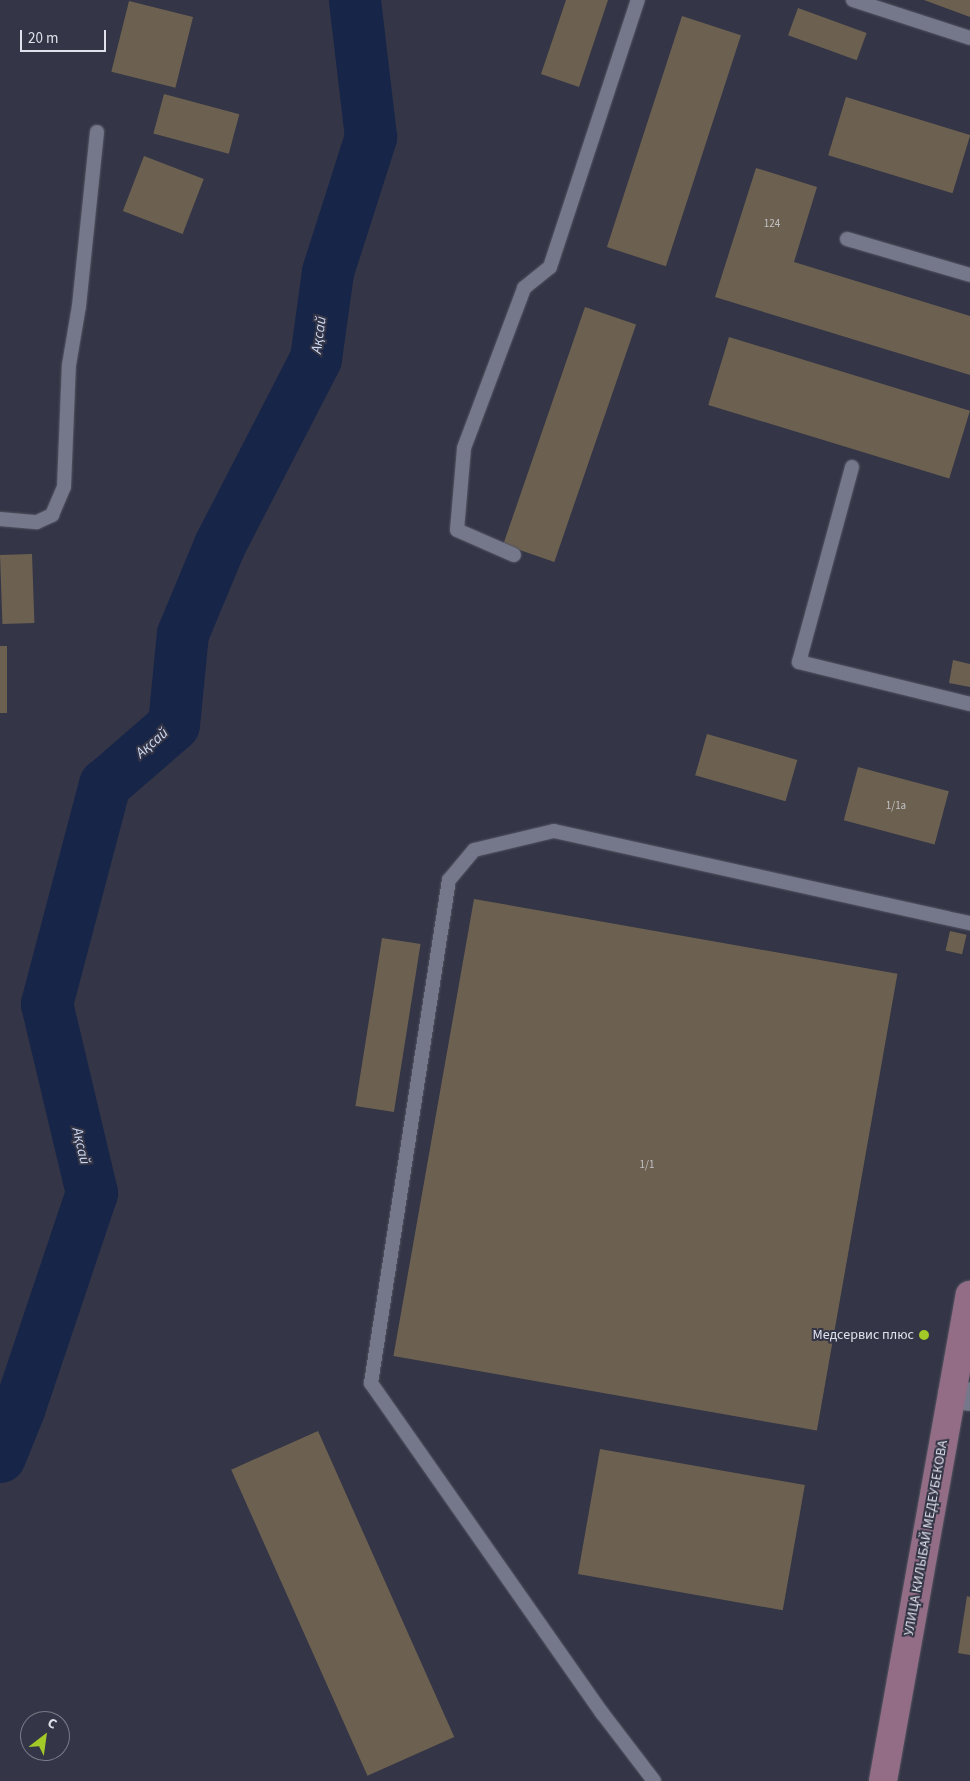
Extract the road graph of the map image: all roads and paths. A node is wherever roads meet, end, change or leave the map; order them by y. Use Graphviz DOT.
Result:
graph roads {
  1 [pos="638,0"];
  2 [pos="853,0"];
  3 [pos="970,38"];
  4 [pos="97,132"];
  5 [pos="848,239"];
  6 [pos="970,275"];
  7 [pos="852,467"];
  8 [pos="0,519"];
  9 [pos="514,555"];
  10 [pos="970,704"];
  11 [pos="970,923"];
  12 [pos="970,1295"];
  13 [pos="961,1396"];
  14 [pos="654,1781"];
  15 [pos="883,1781"];
  1 -- 9 [label="lane"];
  2 -- 3 [label="lane"];
  4 -- 8 [label="lane"];
  5 -- 6 [label="lane"];
  7 -- 10 [label="lane"];
  11 -- 14 [label="lane"];
  12 -- 13 [label="main road, УЛИЦА КИЛЫБАЙ МЕДЕУБЕКОВА"];
  13 -- 15 [label="main road, УЛИЦА КИЛЫБАЙ МЕДЕУБЕКОВА"];
}
